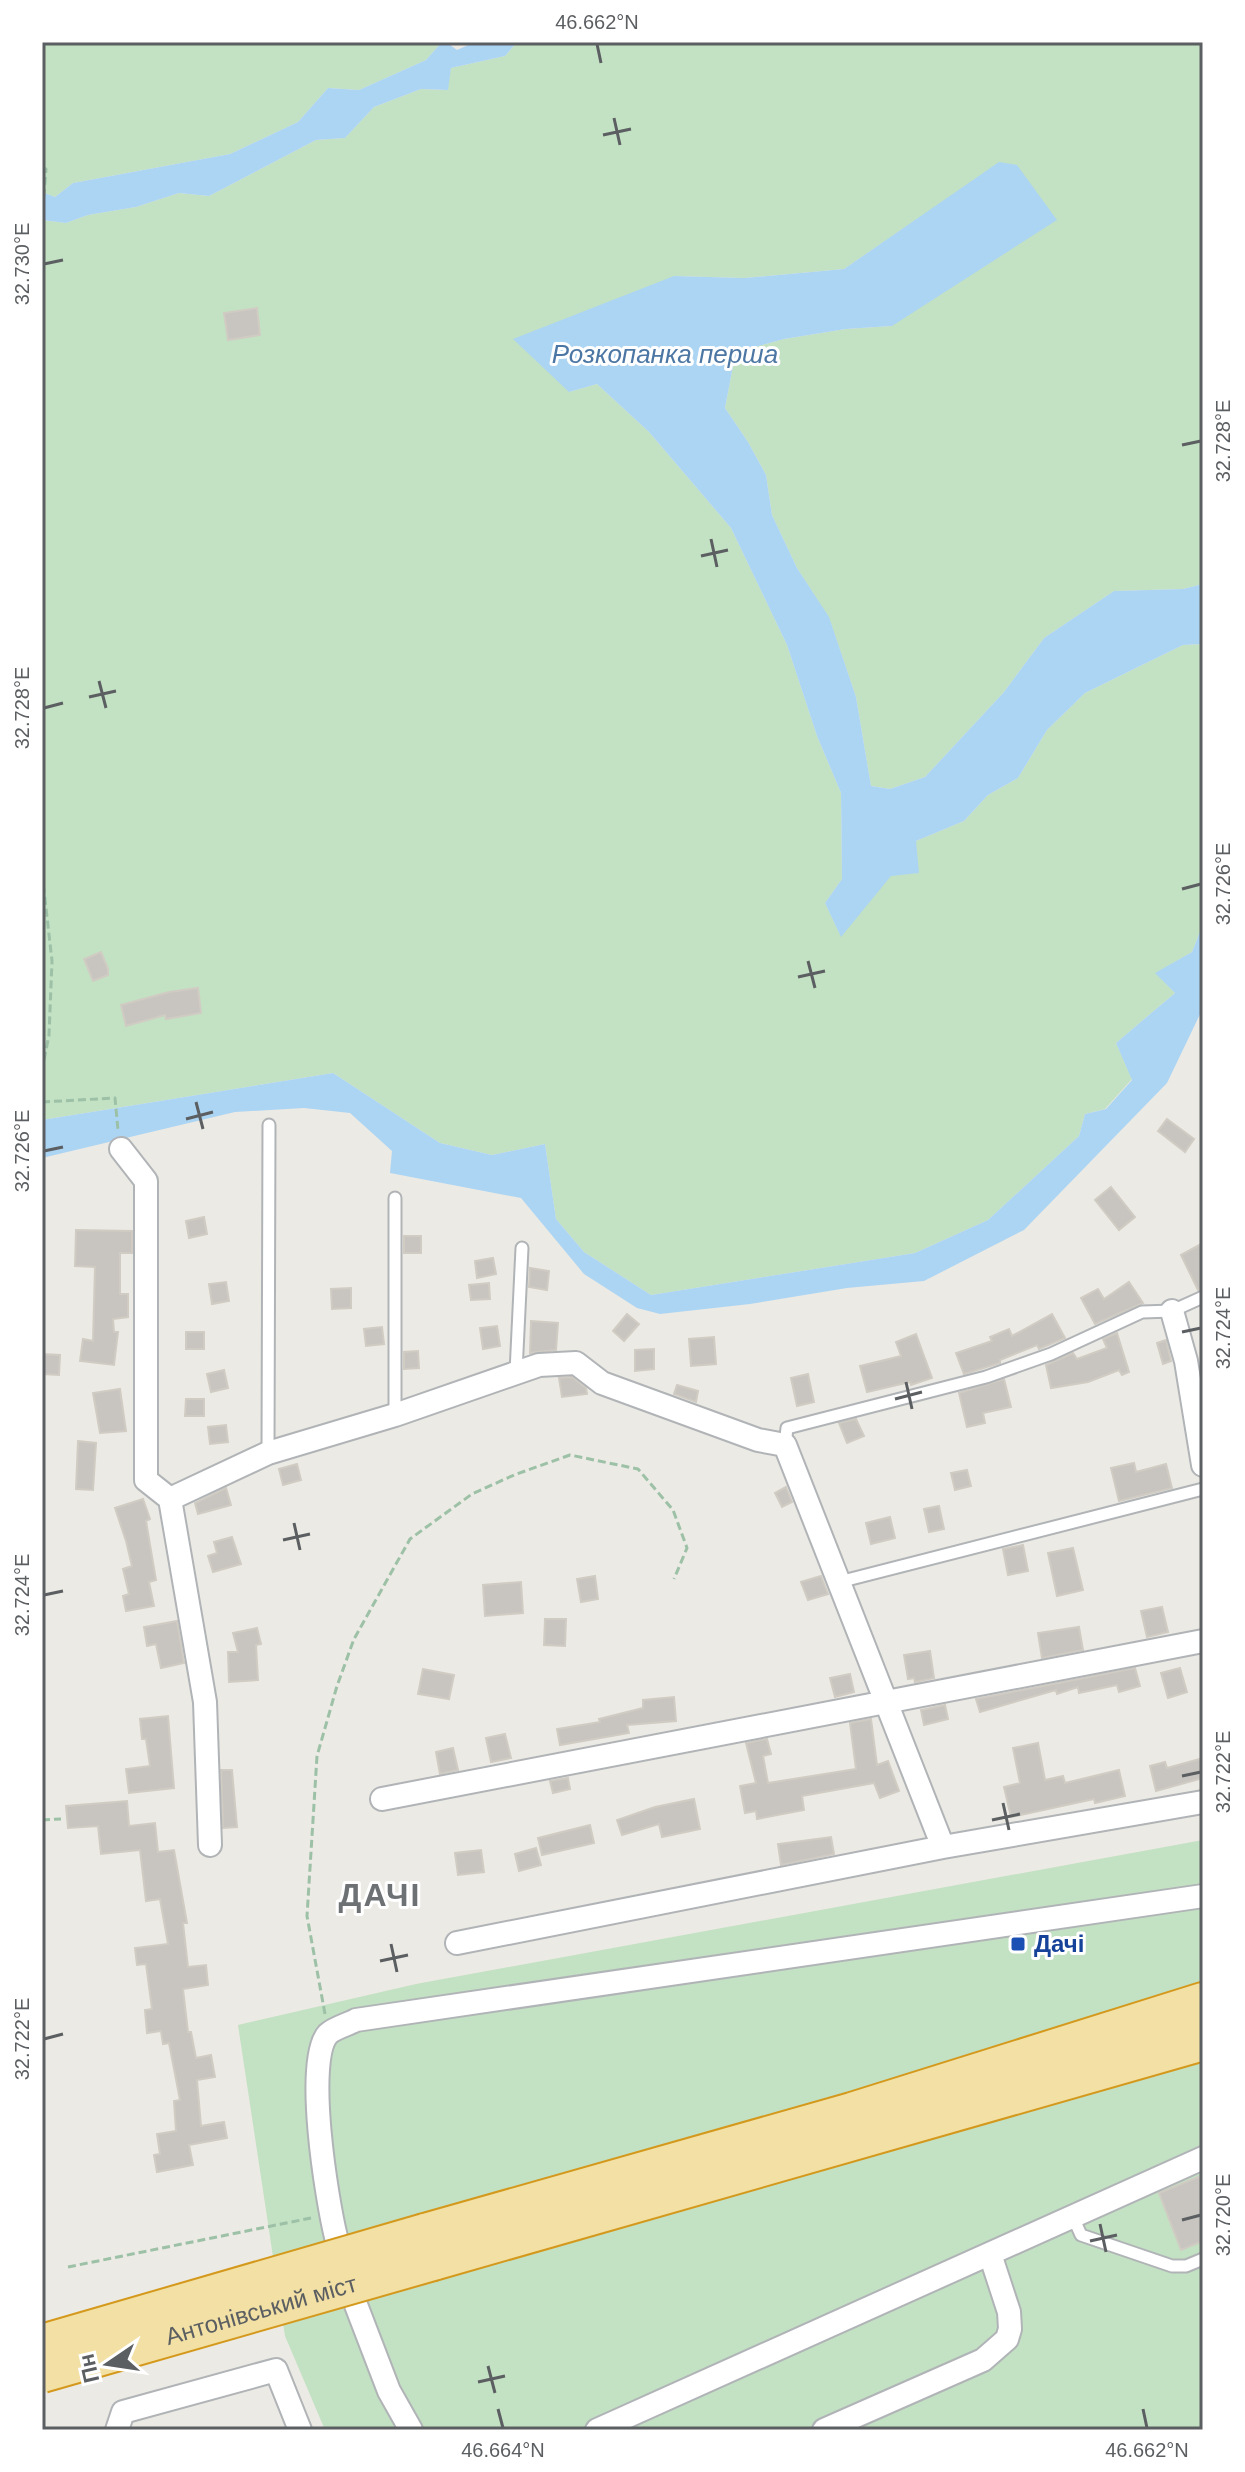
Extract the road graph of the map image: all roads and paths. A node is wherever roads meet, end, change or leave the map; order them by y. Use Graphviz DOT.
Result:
graph roads {
  1 [pos="44,169"];
  2 [pos="42,218"];
  3 [pos="42,873"];
  4 [pos="42,1070"];
  5 [pos="42,1102"];
  6 [pos="269,1125"];
  7 [pos="121,1149"];
  8 [pos="395,1198"];
  9 [pos="522,1248"];
  10 [pos="1203,1297"];
  11 [pos="1172,1311"];
  12 [pos="516,1372"];
  13 [pos="395,1415"];
  14 [pos="785,1445"];
  15 [pos="268,1453"];
  16 [pos="1203,1465"];
  17 [pos="1203,1489"];
  18 [pos="170,1499"];
  19 [pos="674,1579"];
  20 [pos="839,1582"];
  21 [pos="1203,1641"];
  22 [pos="885,1703"];
  23 [pos="382,1799"];
  24 [pos="1203,1802"];
  25 [pos="61,1819"];
  26 [pos="42,1820"];
  27 [pos="210,1845"];
  28 [pos="943,1847"];
  29 [pos="1203,1896"];
  30 [pos="457,1943"];
  31 [pos="1203,2002"];
  32 [pos="328,2033"];
  33 [pos="1203,2041"];
  34 [pos="1203,2158"];
  35 [pos="331,2214"];
  36 [pos="1073,2217"];
  37 [pos="336,2237"];
  38 [pos="429,2247"];
  39 [pos="990,2254"];
  40 [pos="1203,2259"];
  41 [pos="68,2267"];
  42 [pos="356,2305"];
  43 [pos="42,2344"];
  44 [pos="42,2373"];
  45 [pos="117,2430"];
  46 [pos="300,2430"];
  47 [pos="411,2430"];
  48 [pos="597,2430"];
  49 [pos="824,2430"];
  1 -- 2 [label="path"];
  3 -- 4 [label="path"];
  5 -- 7 [label="path"];
  6 -- 15 [label="lane"];
  7 -- 18 [label="street"];
  8 -- 13 [label="lane"];
  9 -- 12 [label="lane"];
  10 -- 11 [label="lane"];
  11 -- 14 [label="lane"];
  11 -- 16 [label="street"];
  12 -- 13 [label="street"];
  12 -- 14 [label="street"];
  13 -- 15 [label="street"];
  14 -- 20 [label="street"];
  15 -- 18 [label="street"];
  17 -- 20 [label="lane"];
  18 -- 27 [label="street"];
  19 -- 32 [label="path"];
  20 -- 22 [label="street"];
  21 -- 22 [label="street"];
  22 -- 23 [label="street"];
  22 -- 28 [label="street"];
  24 -- 28 [label="street"];
  25 -- 26 [label="path"];
  28 -- 30 [label="street"];
  29 -- 32 [label="street"];
  31 -- 38 [label="highway"];
  32 -- 35 [label="street"];
  33 -- 38 [label="highway"];
  34 -- 36 [label="street"];
  35 -- 37 [label="street"];
  35 -- 41 [label="path"];
  36 -- 39 [label="street"];
  36 -- 40 [label="lane"];
  38 -- 43 [label="highway, Антонівський міст, bridge"];
  38 -- 44 [label="highway, Антонівський міст, bridge"];
  39 -- 48 [label="street"];
  39 -- 49 [label="street"];
  42 -- 47 [label="street"];
  45 -- 46 [label="street"];
}
